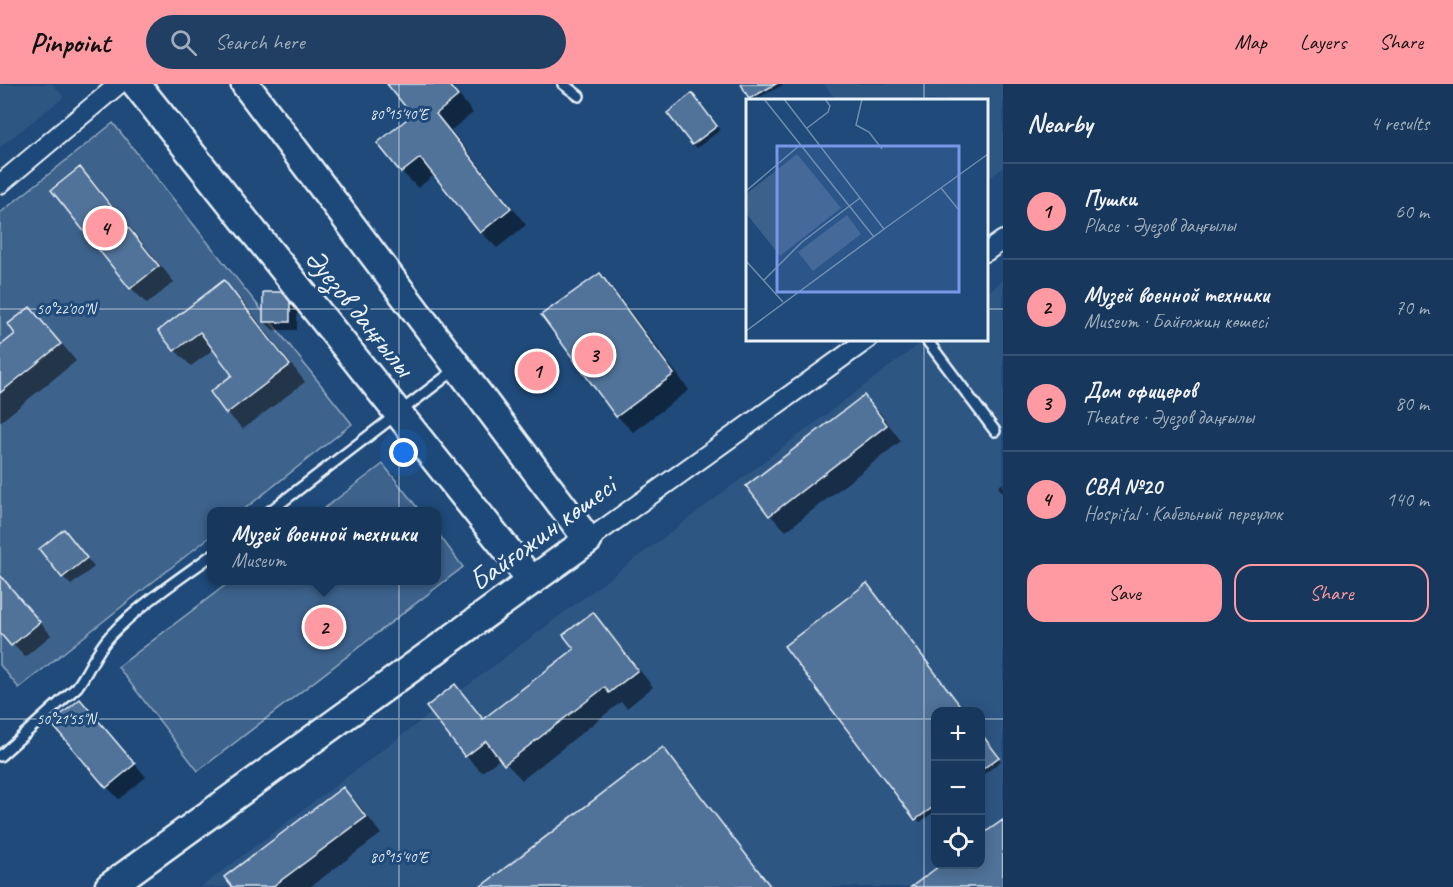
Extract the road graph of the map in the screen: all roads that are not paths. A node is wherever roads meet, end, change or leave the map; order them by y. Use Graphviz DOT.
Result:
graph roads {
  1 [pos="119,84"];
  2 [pos="136,84"];
  3 [pos="245,84"];
  4 [pos="563,84"];
  5 [pos="579,96"];
  6 [pos="0,184"];
  7 [pos="1003,240"];
  8 [pos="988,251"];
  9 [pos="867,340"];
  10 [pos="927,340"];
  11 [pos="458,368"];
  12 [pos="399,413"];
  13 [pos="995,430"];
  14 [pos="275,507"];
  15 [pos="588,540"];
  16 [pos="207,559"];
  17 [pos="532,581"];
  18 [pos="0,756"];
  19 [pos="109,887"];
  1 -- 6 [label="street"];
  2 -- 12 [label="main road, Әуезов даңғылы"];
  3 -- 11 [label="main road, Әуезов даңғылы"];
  4 -- 5 [label="lane"];
  7 -- 8 [label="street"];
  9 -- 15 [label="street, Байғожин көшесі"];
  10 -- 13 [label="lane"];
  11 -- 12 [label="lane"];
  11 -- 15 [label="main road, Әуезов даңғылы"];
  12 -- 14 [label="lane"];
  12 -- 17 [label="main road, Әуезов даңғылы"];
  15 -- 17 [label="main road, Байғожин көшесі"];
  16 -- 18 [label="lane"];
  17 -- 19 [label="main road, Байғожин көшесі"];
}
